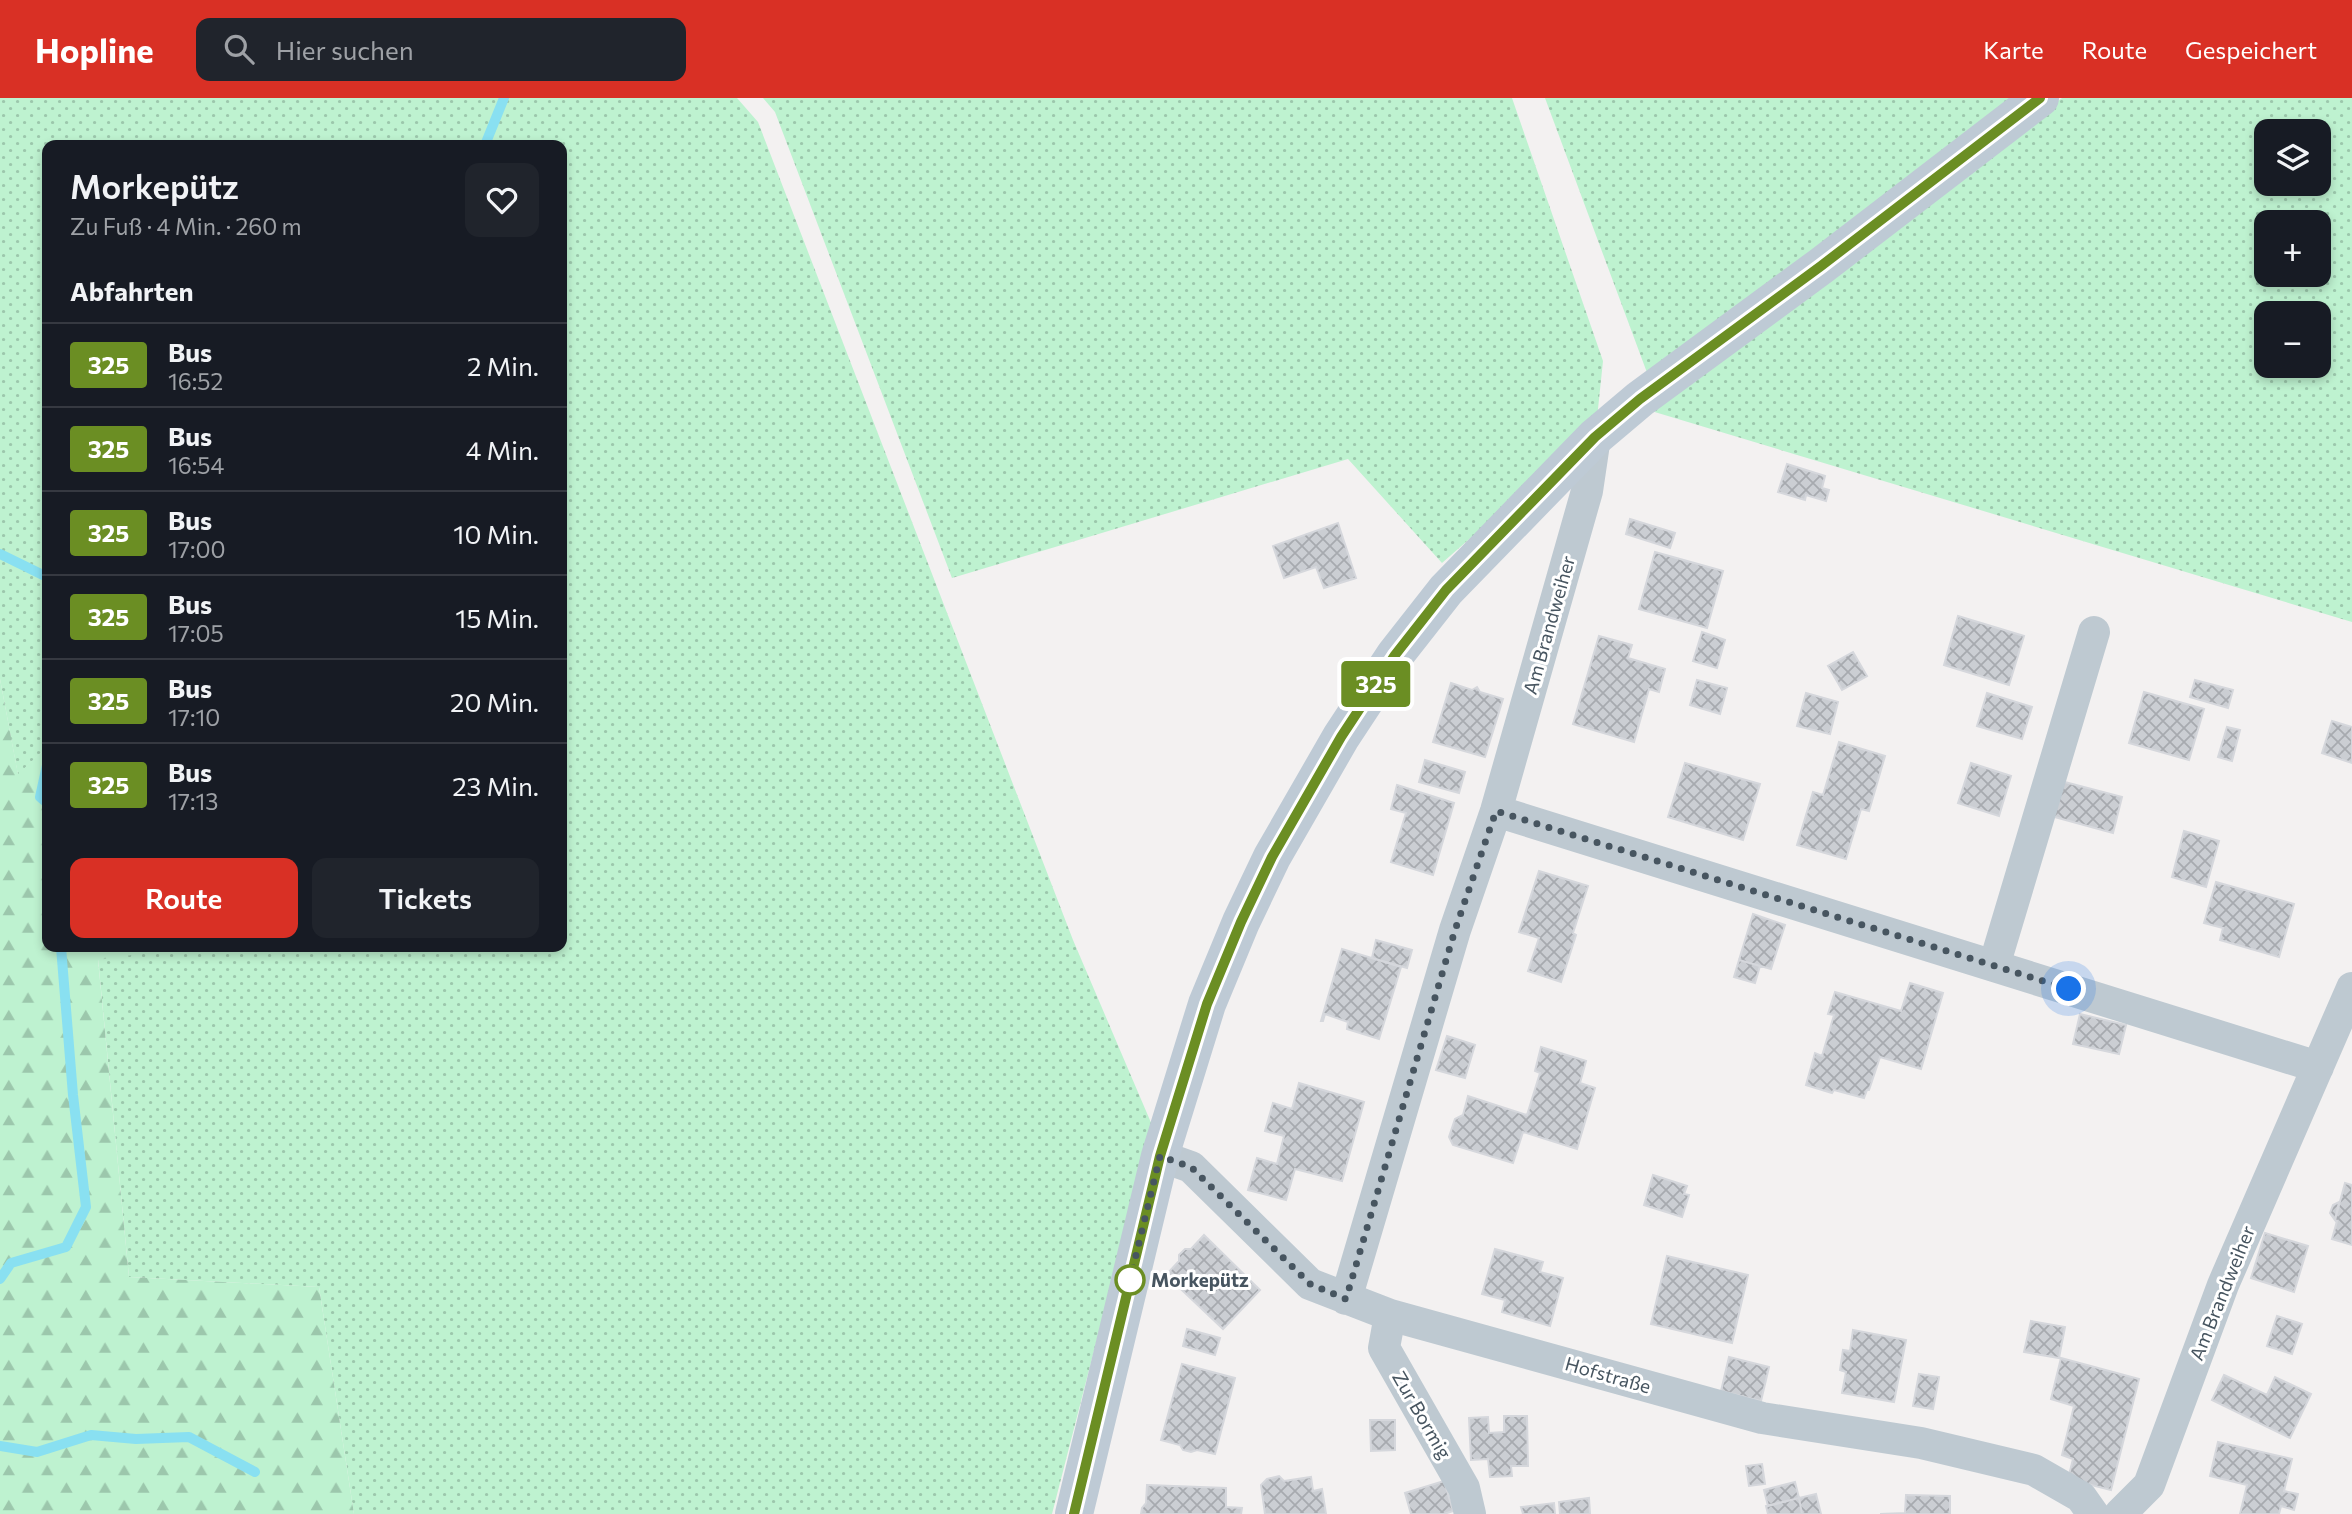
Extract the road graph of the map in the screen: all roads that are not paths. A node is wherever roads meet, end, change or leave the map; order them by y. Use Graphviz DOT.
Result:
graph roads {
  1 [pos="2040,98"];
  2 [pos="1595,437"];
  3 [pos="2094,632"];
  4 [pos="1496,811"];
  5 [pos="1994,965"];
  6 [pos="2352,988"];
  7 [pos="2318,1067"];
  8 [pos="1160,1156"];
  9 [pos="1346,1299"];
  10 [pos="1390,1315"];
  11 [pos="1073,1514"];
  12 [pos="1470,1514"];
  13 [pos="2093,1514"];
  14 [pos="2120,1514"];
  1 -- 2 [label="street"];
  2 -- 4 [label="street, Am Brandweiher"];
  2 -- 8 [label="street"];
  3 -- 5 [label="street"];
  4 -- 5 [label="street"];
  4 -- 9 [label="street, Am Brandweiher"];
  5 -- 7 [label="street"];
  6 -- 7 [label="street, Am Brandweiher"];
  7 -- 14 [label="street, Am Brandweiher"];
  8 -- 9 [label="street, Hofstraße"];
  8 -- 11 [label="street"];
  9 -- 10 [label="street, Hofstraße"];
  10 -- 12 [label="street, Zur Bormig"];
  10 -- 13 [label="street, Hofstraße"];
}
